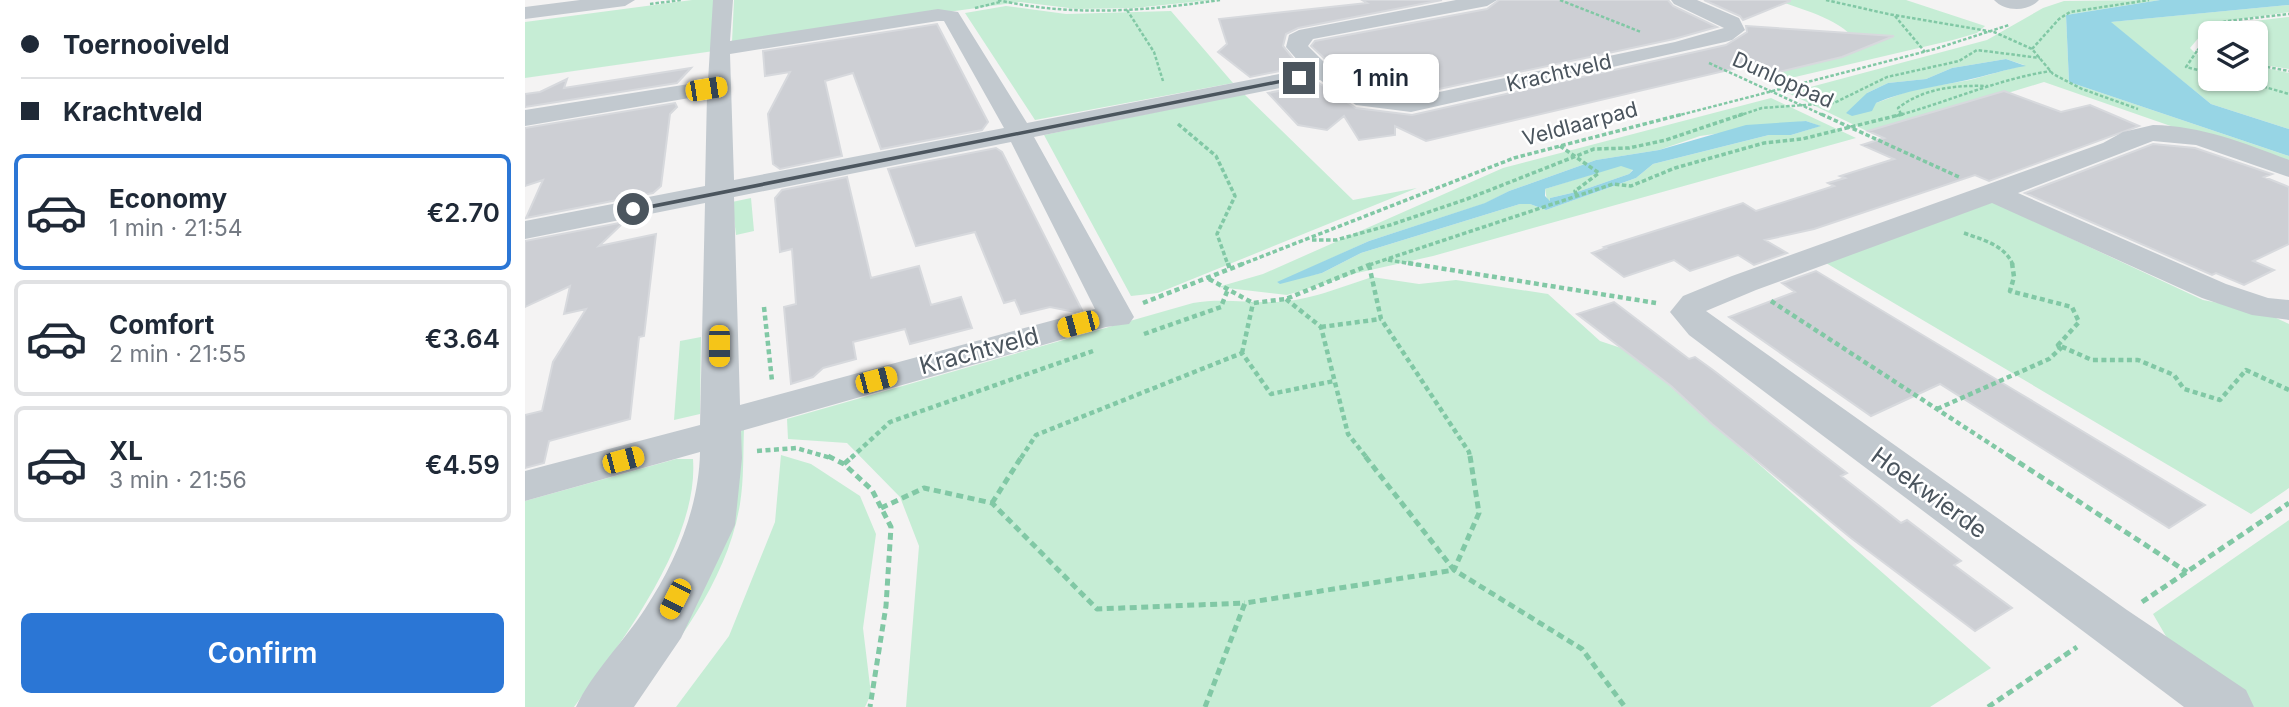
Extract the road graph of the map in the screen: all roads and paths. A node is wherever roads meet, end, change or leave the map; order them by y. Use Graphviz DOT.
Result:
graph roads {
  1 [pos="625,0"];
  2 [pos="723,0"];
  3 [pos="998,0"];
  4 [pos="1220,0"];
  5 [pos="1487,0"];
  6 [pos="1560,0"];
  7 [pos="1681,0"];
  8 [pos="1826,0"];
  9 [pos="2004,0"];
  10 [pos="2029,0"];
  11 [pos="2149,0"];
  12 [pos="1127,10"];
  13 [pos="525,13"];
  14 [pos="2289,14"];
  15 [pos="1895,16"];
  16 [pos="2227,21"];
  17 [pos="2010,24"];
  18 [pos="1994,32"];
  19 [pos="1675,48"];
  20 [pos="719,49"];
  21 [pos="2032,49"];
  22 [pos="2197,51"];
  23 [pos="1925,52"];
  24 [pos="2040,58"];
  25 [pos="2268,67"];
  26 [pos="2198,70"];
  27 [pos="2050,71"];
  28 [pos="2289,71"];
  29 [pos="1325,72"];
  30 [pos="720,86"];
  31 [pos="1991,87"];
  32 [pos="2268,88"];
  33 [pos="1770,91"];
  34 [pos="2289,94"];
  35 [pos="1165,104"];
  36 [pos="1798,104"];
  37 [pos="1901,114"];
  38 [pos="525,118"];
  39 [pos="1848,126"];
  40 [pos="1018,133"];
  41 [pos="2178,134"];
  42 [pos="1559,146"];
  43 [pos="1574,156"];
  44 [pos="2289,169"];
  45 [pos="720,191"];
  46 [pos="1992,192"];
  47 [pos="1577,196"];
  48 [pos="1945,209"];
  49 [pos="525,230"];
  50 [pos="1309,240"];
  51 [pos="1387,260"];
  52 [pos="1369,265"];
  53 [pos="1230,270"];
  54 [pos="1208,279"];
  55 [pos="1744,283"];
  56 [pos="2289,286"];
  57 [pos="1228,289"];
  58 [pos="1286,299"];
  59 [pos="1253,303"];
  60 [pos="2253,305"];
  61 [pos="1690,309"];
  62 [pos="2289,310"];
  63 [pos="1115,312"];
  64 [pos="1381,319"];
  65 [pos="1321,327"];
  66 [pos="1132,338"];
  67 [pos="2058,345"];
  68 [pos="1094,351"];
  69 [pos="1242,354"];
  70 [pos="1334,382"];
  71 [pos="2289,390"];
  72 [pos="1936,409"];
  73 [pos="732,436"];
  74 [pos="844,464"];
  75 [pos="525,486"];
  76 [pos="992,503"];
  77 [pos="881,508"];
  78 [pos="1454,570"];
  79 [pos="2187,572"];
  80 [pos="1245,604"];
  81 [pos="603,707"];
  82 [pos="870,707"];
  83 [pos="1205,707"];
  84 [pos="1625,707"];
  85 [pos="2227,707"];
  1 -- 13 [label="street"];
  2 -- 20 [label="street"];
  3 -- 12 [label="path"];
  4 -- 12 [label="path"];
  5 -- 29 [label="street, Krachtveld"];
  6 -- 19 [label="path, Dunloppad"];
  7 -- 19 [label="street, Krachtveld"];
  8 -- 15 [label="path"];
  9 -- 10 [label="street"];
  11 -- 21 [label="path"];
  12 -- 35 [label="path"];
  14 -- 16 [label="path"];
  15 -- 18 [label="path"];
  15 -- 23 [label="path"];
  17 -- 18 [label="path, Veldlaarpad"];
  18 -- 21 [label="path"];
  18 -- 23 [label="path, Veldlaarpad"];
  19 -- 29 [label="street, Krachtveld"];
  19 -- 33 [label="path, Dunloppad"];
  20 -- 30 [label="street"];
  20 -- 40 [label="street"];
  21 -- 24 [label="path"];
  22 -- 26 [label="path"];
  23 -- 33 [label="path, Veldlaarpad"];
  24 -- 27 [label="path"];
  24 -- 36 [label="path"];
  25 -- 28 [label="path"];
  27 -- 31 [label="path"];
  27 -- 41 [label="path"];
  29 -- 35 [label="street"];
  30 -- 38 [label="street"];
  30 -- 45 [label="street"];
  31 -- 37 [label="path"];
  31 -- 37 [label="path"];
  32 -- 34 [label="path"];
  33 -- 36 [label="path, Dunloppad"];
  33 -- 42 [label="path, Veldlaarpad"];
  35 -- 40 [label="street"];
  35 -- 53 [label="path"];
  36 -- 39 [label="path, Dunloppad"];
  36 -- 43 [label="path"];
  37 -- 39 [label="path"];
  39 -- 46 [label="path, Dunloppad"];
  39 -- 47 [label="path"];
  40 -- 45 [label="street"];
  40 -- 63 [label="street"];
  41 -- 44 [label="street"];
  41 -- 46 [label="street"];
  42 -- 43 [label="path"];
  42 -- 50 [label="path, Veldlaarpad"];
  43 -- 47 [label="path"];
  43 -- 50 [label="path"];
  45 -- 49 [label="street"];
  45 -- 73 [label="street"];
  46 -- 48 [label="street"];
  46 -- 60 [label="street"];
  47 -- 51 [label="path"];
  48 -- 55 [label="street"];
  48 -- 67 [label="path"];
  50 -- 53 [label="path, Veldlaarpad"];
  51 -- 52 [label="path"];
  51 -- 61 [label="path"];
  52 -- 58 [label="path"];
  52 -- 64 [label="path"];
  53 -- 54 [label="path, Veldlaarpad"];
  54 -- 57 [label="path"];
  54 -- 63 [label="path, Veldlaarpad"];
  55 -- 61 [label="street"];
  55 -- 72 [label="path"];
  56 -- 60 [label="street"];
  57 -- 59 [label="path"];
  57 -- 66 [label="path"];
  58 -- 59 [label="path"];
  58 -- 65 [label="path"];
  59 -- 69 [label="path"];
  60 -- 62 [label="street"];
  61 -- 85 [label="street, Hoekwierde"];
  63 -- 73 [label="street, Krachtveld"];
  64 -- 65 [label="path"];
  64 -- 78 [label="path"];
  65 -- 70 [label="path"];
  67 -- 71 [label="path"];
  67 -- 72 [label="path"];
  68 -- 74 [label="path"];
  69 -- 70 [label="path"];
  69 -- 76 [label="path"];
  70 -- 78 [label="path"];
  72 -- 79 [label="path"];
  73 -- 74 [label="path"];
  73 -- 75 [label="street"];
  73 -- 81 [label="street"];
  74 -- 77 [label="path"];
  76 -- 77 [label="path"];
  76 -- 80 [label="path"];
  77 -- 82 [label="path"];
  78 -- 80 [label="path"];
  78 -- 84 [label="path"];
  80 -- 83 [label="path"];
}
